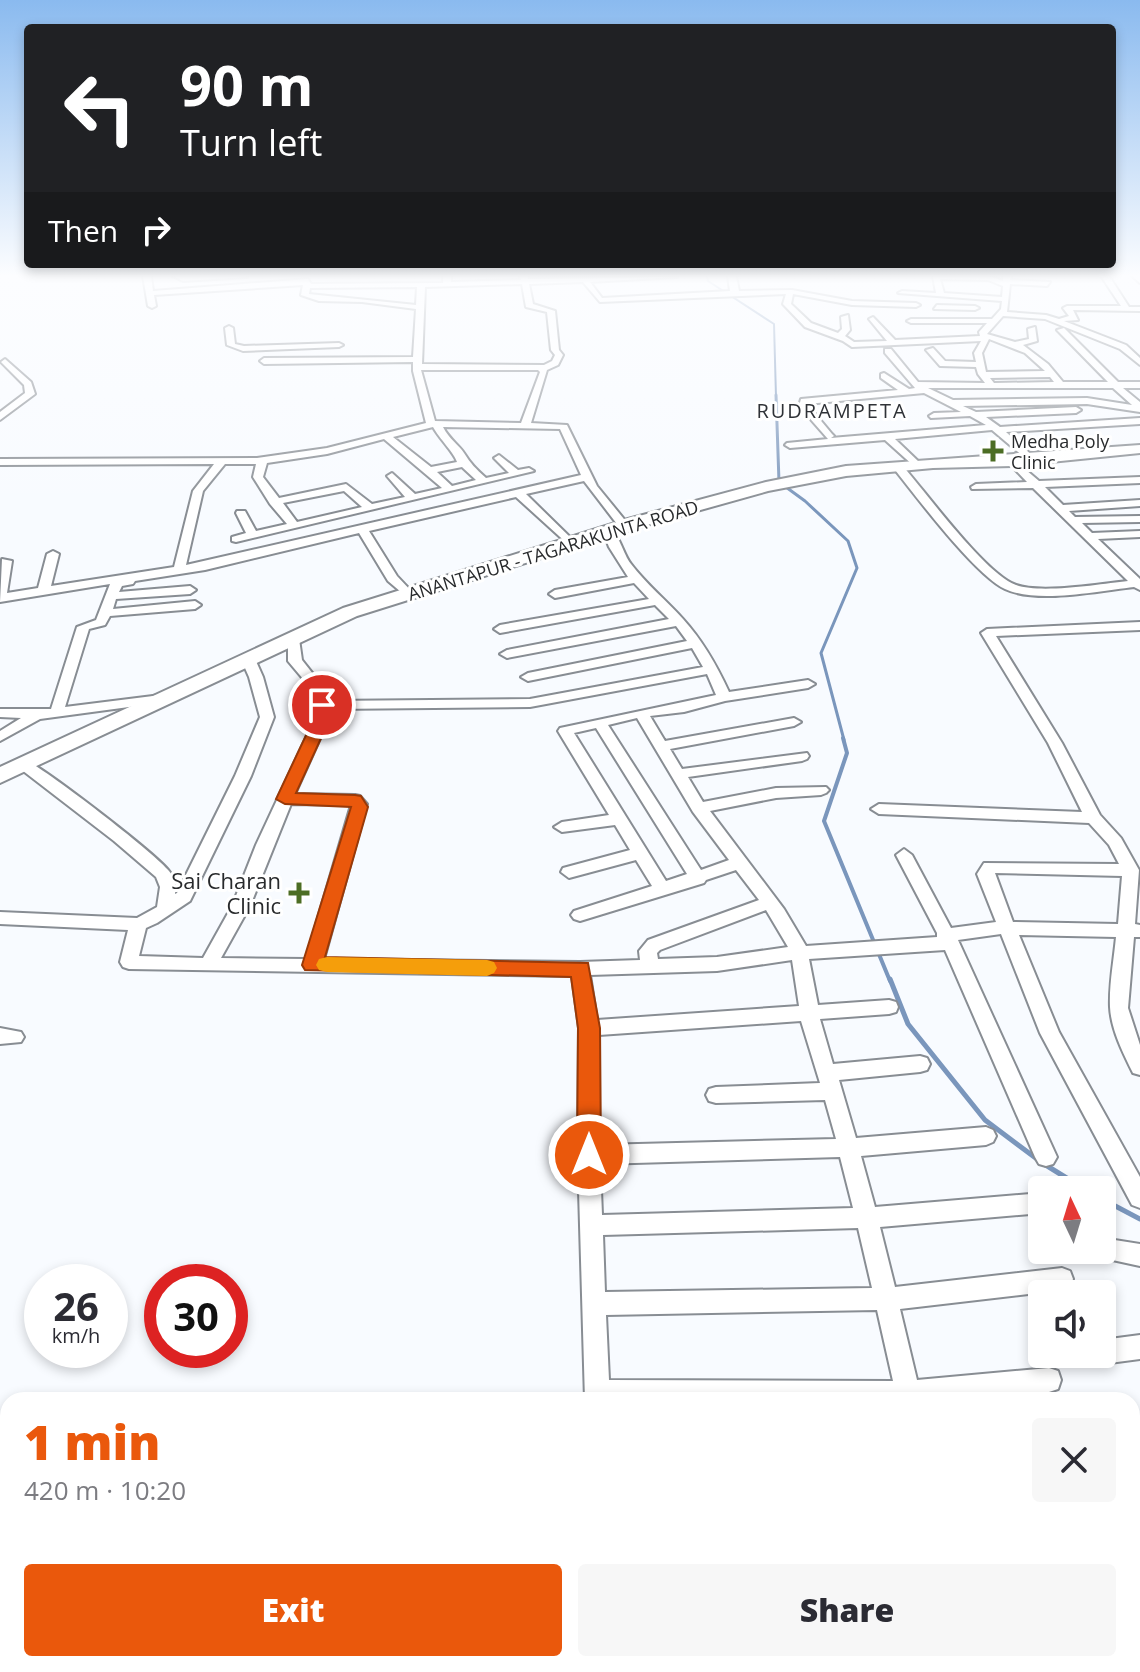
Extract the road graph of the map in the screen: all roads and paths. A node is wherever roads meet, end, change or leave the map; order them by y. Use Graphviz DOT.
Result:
graph roads {
  1 [pos="338,354"];
  2 [pos="417,354"];
  3 [pos="558,354"];
  4 [pos="894,354"];
  5 [pos="934,354"];
  6 [pos="978,354"];
  7 [pos="1033,354"];
  8 [pos="1086,354"];
  9 [pos="337,360"];
  10 [pos="264,361"];
  11 [pos="5,362"];
  12 [pos="417,363"];
  13 [pos="943,364"];
  14 [pos="543,369"];
  15 [pos="982,370"];
  16 [pos="1052,374"];
  17 [pos="884,376"];
  18 [pos="948,385"];
  19 [pos="1060,385"];
  20 [pos="1113,385"];
  21 [pos="1140,385"];
  22 [pos="992,386"];
  23 [pos="916,389"];
  24 [pos="1087,401"];
  25 [pos="962,402"];
  26 [pos="990,402"];
  27 [pos="947,403"];
  28 [pos="1140,408"];
  29 [pos="1075,410"];
  30 [pos="1000,414"];
  31 [pos="968,415"];
  32 [pos="934,416"];
  33 [pos="0,417"];
  34 [pos="1140,421"];
  35 [pos="433,424"];
  36 [pos="525,425"];
  37 [pos="1091,425"];
  38 [pos="996,429"];
  39 [pos="386,436"];
  40 [pos="829,436"];
  41 [pos="887,436"];
  42 [pos="790,445"];
  43 [pos="1140,449"];
  44 [pos="499,458"];
  45 [pos="1031,460"];
  46 [pos="262,461"];
  47 [pos="1012,461"];
  48 [pos="0,462"];
  49 [pos="221,462"];
  50 [pos="462,464"];
  51 [pos="915,464"];
  52 [pos="897,466"];
  53 [pos="431,470"];
  54 [pos="529,471"];
  55 [pos="516,474"];
  56 [pos="392,476"];
  57 [pos="587,477"];
  58 [pos="483,481"];
  59 [pos="1138,482"];
  60 [pos="1035,484"];
  61 [pos="976,487"];
  62 [pos="449,489"];
  63 [pos="517,492"];
  64 [pos="310,494"];
  65 [pos="412,498"];
  66 [pos="274,502"];
  67 [pos="388,503"];
  68 [pos="1140,503"];
  69 [pos="370,508"];
  70 [pos="1060,508"];
  71 [pos="241,513"];
  72 [pos="329,517"];
  73 [pos="1140,519"];
  74 [pos="401,520"];
  75 [pos="1073,520"];
  76 [pos="294,525"];
  77 [pos="362,529"];
  78 [pos="616,529"];
  79 [pos="1140,534"];
  80 [pos="253,535"];
  81 [pos="1089,536"];
  82 [pos="236,539"];
  83 [pos="570,543"];
  84 [pos="53,554"];
  85 [pos="6,561"];
  86 [pos="1125,570"];
  87 [pos="1140,570"];
  88 [pos="184,572"];
  89 [pos="637,579"];
  90 [pos="1139,584"];
  91 [pos="44,590"];
  92 [pos="190,590"];
  93 [pos="408,594"];
  94 [pos="555,594"];
  95 [pos="112,596"];
  96 [pos="0,598"];
  97 [pos="657,601"];
  98 [pos="195,605"];
  99 [pos="105,613"];
  100 [pos="676,622"];
  101 [pos="1140,626"];
  102 [pos="500,629"];
  103 [pos="293,639"];
  104 [pos="694,644"];
  105 [pos="507,654"];
  106 [pos="248,659"];
  107 [pos="712,669"];
  108 [pos="528,677"];
  109 [pos="808,684"];
  110 [pos="724,697"];
  111 [pos="161,699"];
  112 [pos="322,705"];
  113 [pos="3,711"];
  114 [pos="57,711"];
  115 [pos="641,713"];
  116 [pos="38,715"];
  117 [pos="599,722"];
  118 [pos="794,722"];
  119 [pos="0,737"];
  120 [pos="661,746"];
  121 [pos="802,756"];
  122 [pos="23,764"];
  123 [pos="678,774"];
  124 [pos="0,776"];
  125 [pos="821,790"];
  126 [pos="285,799"];
  127 [pos="699,808"];
  128 [pos="879,809"];
  129 [pos="1093,818"];
  130 [pos="619,819"];
  131 [pos="562,827"];
  132 [pos="638,854"];
  133 [pos="904,855"];
  134 [pos="741,862"];
  135 [pos="1131,870"];
  136 [pos="569,872"];
  137 [pos="698,879"];
  138 [pos="662,889"];
  139 [pos="770,902"];
  140 [pos="165,910"];
  141 [pos="580,915"];
  142 [pos="0,918"];
  143 [pos="138,924"];
  144 [pos="1009,928"];
  145 [pos="1133,931"];
  146 [pos="946,939"];
  147 [pos="799,954"];
  148 [pos="208,964"];
  149 [pos="313,965"];
  150 [pos="650,965"];
  151 [pos="580,969"];
  152 [pos="889,1007"];
  153 [pos="810,1013"];
  154 [pos="589,1028"];
  155 [pos="1135,1047"];
  156 [pos="920,1064"];
  157 [pos="1140,1067"];
  158 [pos="830,1082"];
  159 [pos="716,1095"];
  160 [pos="986,1136"];
  161 [pos="848,1148"];
  162 [pos="589,1155"];
  163 [pos="1046,1157"];
  164 [pos="1140,1198"];
  165 [pos="1028,1204"];
  166 [pos="867,1218"];
  167 [pos="593,1225"];
  168 [pos="1116,1251"];
  169 [pos="1140,1255"];
  170 [pos="1062,1279"];
  171 [pos="885,1299"];
  172 [pos="595,1304"];
  173 [pos="1140,1347"];
  174 [pos="1116,1350"];
  175 [pos="1049,1380"];
  176 [pos="597,1392"];
  177 [pos="908,1392"];
  178 [pos="944,1392"];
  1 -- 9 [label="street"];
  2 -- 12 [label="street"];
  3 -- 14 [label="street"];
  4 -- 23 [label="street"];
  5 -- 13 [label="street"];
  6 -- 15 [label="street"];
  7 -- 16 [label="street"];
  8 -- 20 [label="street"];
  9 -- 10 [label="street"];
  9 -- 12 [label="street"];
  11 -- 33 [label="street"];
  12 -- 14 [label="street"];
  12 -- 35 [label="street"];
  13 -- 15 [label="street"];
  13 -- 18 [label="street"];
  14 -- 36 [label="street"];
  15 -- 16 [label="street"];
  15 -- 22 [label="street"];
  16 -- 19 [label="street"];
  17 -- 23 [label="street"];
  18 -- 22 [label="street"];
  18 -- 23 [label="street"];
  18 -- 25 [label="street"];
  19 -- 20 [label="street"];
  19 -- 22 [label="street"];
  20 -- 21 [label="street"];
  20 -- 28 [label="street"];
  23 -- 27 [label="street"];
  23 -- 40 [label="street"];
  24 -- 26 [label="street"];
  24 -- 28 [label="street"];
  24 -- 29 [label="street"];
  25 -- 26 [label="street"];
  25 -- 27 [label="street"];
  26 -- 30 [label="street"];
  27 -- 31 [label="street"];
  29 -- 30 [label="street"];
  29 -- 37 [label="street"];
  30 -- 31 [label="street"];
  31 -- 32 [label="street"];
  31 -- 38 [label="street"];
  34 -- 37 [label="street"];
  35 -- 36 [label="street"];
  35 -- 39 [label="street"];
  35 -- 50 [label="street"];
  36 -- 57 [label="street"];
  37 -- 38 [label="street"];
  38 -- 41 [label="street"];
  38 -- 45 [label="street"];
  39 -- 46 [label="street"];
  39 -- 53 [label="street"];
  41 -- 42 [label="street"];
  41 -- 51 [label="street"];
  43 -- 45 [label="main road, ANANTAPUR - TAGARAKUNTA ROAD"];
  44 -- 55 [label="street"];
  45 -- 47 [label="main road, ANANTAPUR - TAGARAKUNTA ROAD"];
  46 -- 49 [label="street"];
  46 -- 66 [label="street"];
  47 -- 51 [label="main road, ANANTAPUR - TAGARAKUNTA ROAD"];
  47 -- 60 [label="street"];
  48 -- 49 [label="street"];
  49 -- 88 [label="street"];
  50 -- 53 [label="street"];
  50 -- 58 [label="street"];
  51 -- 52 [label="main road, ANANTAPUR - TAGARAKUNTA ROAD"];
  52 -- 78 [label="main road, ANANTAPUR - TAGARAKUNTA ROAD"];
  52 -- 90 [label="street"];
  53 -- 62 [label="street"];
  54 -- 55 [label="street"];
  55 -- 58 [label="street"];
  56 -- 65 [label="street"];
  57 -- 63 [label="street"];
  57 -- 78 [label="street"];
  58 -- 62 [label="street"];
  59 -- 60 [label="street"];
  60 -- 61 [label="street"];
  60 -- 70 [label="street"];
  62 -- 65 [label="street"];
  63 -- 74 [label="street"];
  63 -- 83 [label="street"];
  64 -- 66 [label="street"];
  64 -- 69 [label="street"];
  64 -- 72 [label="street"];
  65 -- 67 [label="street"];
  66 -- 76 [label="street"];
  67 -- 69 [label="street"];
  67 -- 74 [label="street"];
  68 -- 70 [label="street"];
  69 -- 72 [label="street"];
  70 -- 75 [label="street"];
  71 -- 80 [label="street"];
  72 -- 76 [label="street"];
  73 -- 75 [label="street"];
  74 -- 77 [label="street"];
  75 -- 81 [label="street"];
  76 -- 80 [label="street"];
  77 -- 88 [label="street"];
  77 -- 93 [label="street"];
  78 -- 83 [label="main road, ANANTAPUR - TAGARAKUNTA ROAD"];
  78 -- 89 [label="street"];
  79 -- 81 [label="street"];
  80 -- 82 [label="street"];
  81 -- 86 [label="street"];
  83 -- 93 [label="main road, ANANTAPUR - TAGARAKUNTA ROAD"];
  84 -- 91 [label="street"];
  85 -- 96 [label="street"];
  86 -- 87 [label="street"];
  86 -- 90 [label="street"];
  88 -- 91 [label="street"];
  88 -- 95 [label="street"];
  89 -- 94 [label="street"];
  89 -- 97 [label="street"];
  91 -- 96 [label="street"];
  92 -- 95 [label="street"];
  93 -- 103 [label="main road, ANANTAPUR - TAGARAKUNTA ROAD"];
  95 -- 99 [label="street"];
  97 -- 100 [label="street"];
  97 -- 102 [label="street"];
  98 -- 99 [label="street"];
  99 -- 114 [label="street"];
  100 -- 104 [label="street"];
  100 -- 105 [label="street"];
  101 -- 129 [label="street"];
  103 -- 106 [label="main road, ANANTAPUR - TAGARAKUNTA ROAD"];
  103 -- 112 [label="street"];
  104 -- 107 [label="street"];
  104 -- 108 [label="street"];
  106 -- 111 [label="main road, ANANTAPUR - TAGARAKUNTA ROAD"];
  106 -- 140 [label="street"];
  107 -- 110 [label="street"];
  107 -- 112 [label="street"];
  109 -- 110 [label="street"];
  110 -- 115 [label="street"];
  111 -- 114 [label="street"];
  111 -- 122 [label="main road, ANANTAPUR - TAGARAKUNTA ROAD"];
  112 -- 126 [label="street"];
  113 -- 116 [label="street"];
  114 -- 116 [label="street"];
  115 -- 117 [label="street"];
  115 -- 120 [label="street"];
  116 -- 119 [label="street"];
  117 -- 130 [label="street"];
  117 -- 137 [label="street"];
  118 -- 120 [label="street"];
  120 -- 123 [label="street"];
  121 -- 123 [label="street"];
  122 -- 124 [label="main road, ANANTAPUR - TAGARAKUNTA ROAD"];
  122 -- 140 [label="street"];
  123 -- 127 [label="street"];
  125 -- 127 [label="street"];
  126 -- 148 [label="street"];
  126 -- 149 [label="street"];
  127 -- 134 [label="street"];
  128 -- 129 [label="street"];
  129 -- 135 [label="street"];
  130 -- 131 [label="street"];
  130 -- 132 [label="street"];
  132 -- 136 [label="street"];
  132 -- 138 [label="street"];
  133 -- 146 [label="street"];
  134 -- 137 [label="street"];
  134 -- 139 [label="street"];
  135 -- 144 [label="street"];
  135 -- 145 [label="street"];
  137 -- 138 [label="street"];
  138 -- 141 [label="street"];
  139 -- 147 [label="street"];
  139 -- 150 [label="street"];
  140 -- 143 [label="street"];
  142 -- 143 [label="street"];
  143 -- 148 [label="street"];
  144 -- 145 [label="street"];
  144 -- 146 [label="street"];
  144 -- 164 [label="street"];
  145 -- 155 [label="street"];
  146 -- 147 [label="street"];
  146 -- 163 [label="street"];
  147 -- 150 [label="street"];
  147 -- 153 [label="street"];
  148 -- 149 [label="street"];
  149 -- 151 [label="street"];
  150 -- 151 [label="street"];
  151 -- 154 [label="street"];
  152 -- 153 [label="street"];
  153 -- 154 [label="street"];
  153 -- 158 [label="street"];
  154 -- 162 [label="street"];
  155 -- 157 [label="street"];
  156 -- 158 [label="street"];
  158 -- 159 [label="street"];
  158 -- 161 [label="street"];
  160 -- 161 [label="street"];
  161 -- 162 [label="street"];
  161 -- 166 [label="street"];
  162 -- 167 [label="street"];
  165 -- 166 [label="street"];
  166 -- 167 [label="street"];
  166 -- 171 [label="street"];
  167 -- 172 [label="street"];
  168 -- 169 [label="street"];
  170 -- 171 [label="street"];
  171 -- 172 [label="street"];
  171 -- 177 [label="street"];
  172 -- 176 [label="street"];
  173 -- 174 [label="street"];
  175 -- 178 [label="street"];
}
